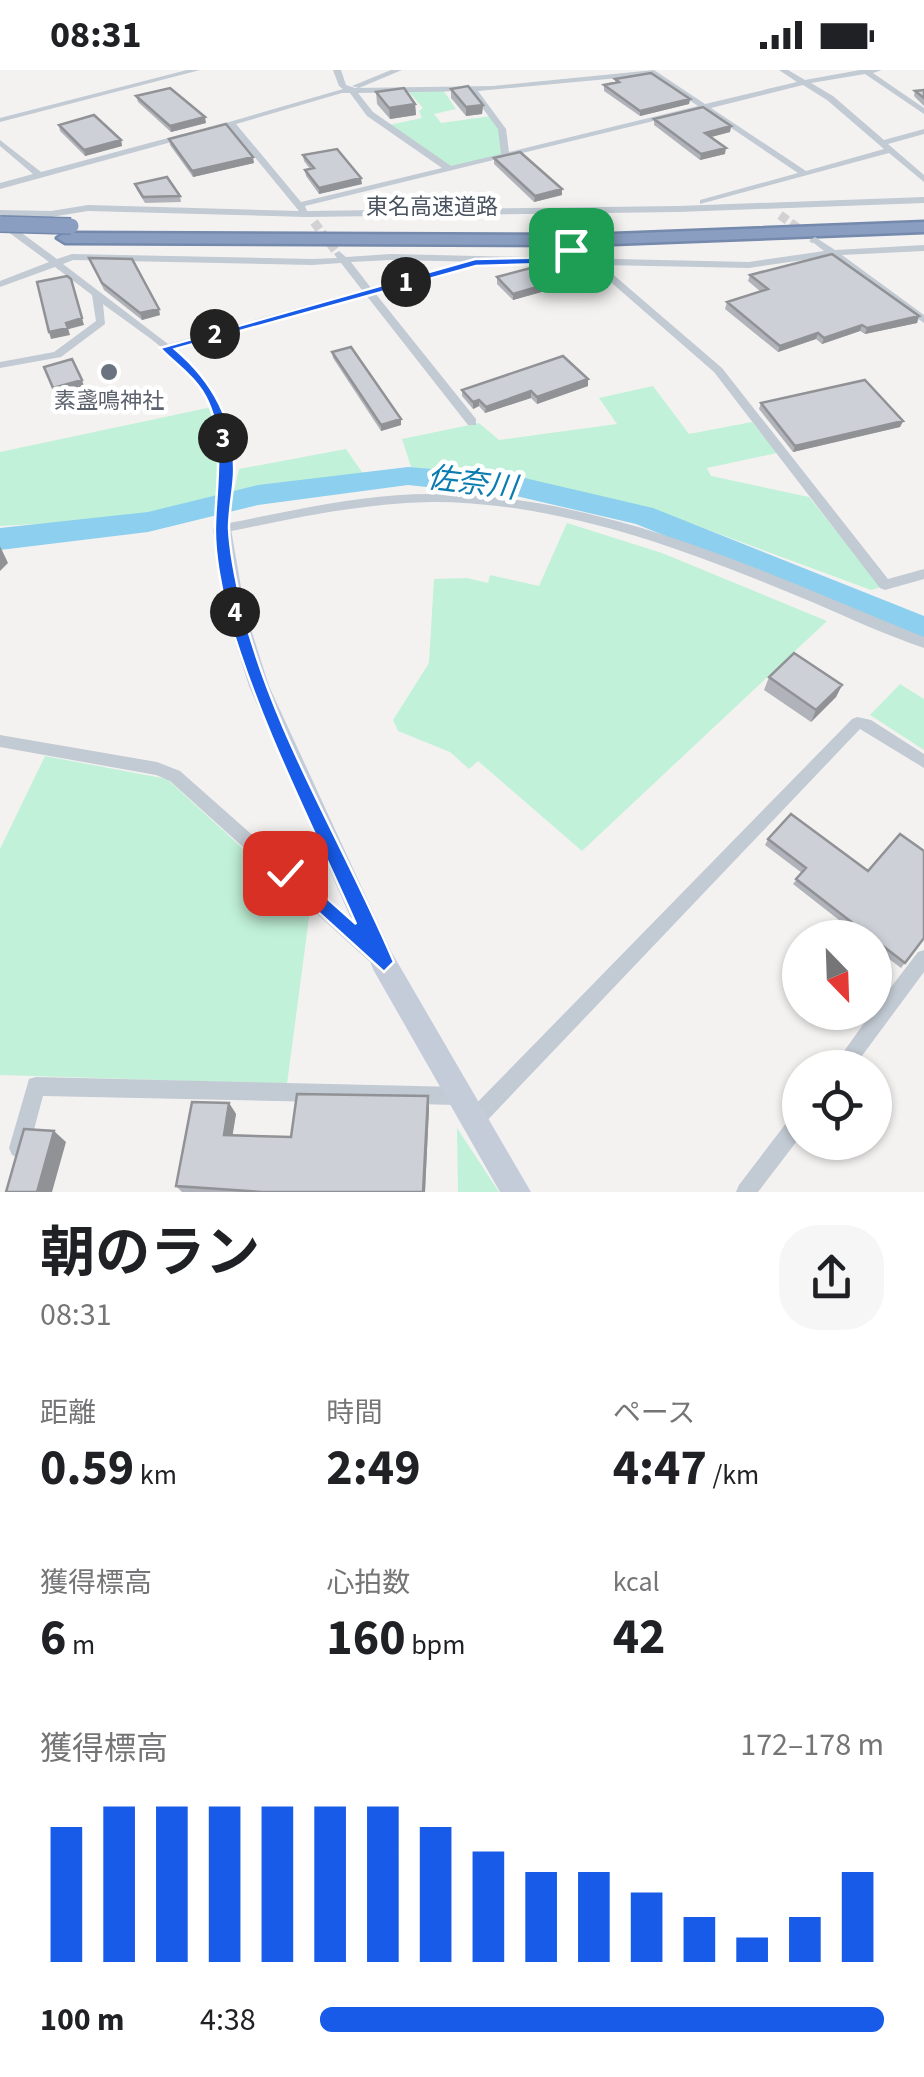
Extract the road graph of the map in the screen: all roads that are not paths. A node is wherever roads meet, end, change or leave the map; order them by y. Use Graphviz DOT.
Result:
graph roads {
  1 [pos="196,70"];
  2 [pos="337,70"];
  3 [pos="398,70"];
  4 [pos="783,70"];
  5 [pos="878,70"];
  6 [pos="865,71"];
  7 [pos="650,72"];
  8 [pos="806,82"];
  9 [pos="472,88"];
  10 [pos="352,90"];
  11 [pos="706,106"];
  12 [pos="924,112"];
  13 [pos="0,120"];
  14 [pos="231,123"];
  15 [pos="924,131"];
  16 [pos="0,142"];
  17 [pos="888,146"];
  18 [pos="505,156"];
  19 [pos="450,169"];
  20 [pos="805,174"];
  21 [pos="39,175"];
  22 [pos="924,179"];
  23 [pos="0,186"];
  24 [pos="744,191"];
  25 [pos="924,200"];
  26 [pos="766,206"];
  27 [pos="678,210"];
  28 [pos="0,213"];
  29 [pos="306,214"];
  30 [pos="780,215"];
  31 [pos="924,216"];
  32 [pos="0,223"];
  33 [pos="924,227"];
  34 [pos="68,232"];
  35 [pos="0,236"];
  36 [pos="815,240"];
  37 [pos="924,248"];
  38 [pos="831,253"];
  39 [pos="339,254"];
  40 [pos="590,260"];
  41 [pos="475,262"];
  42 [pos="56,264"];
  43 [pos="0,284"];
  44 [pos="372,291"];
  45 [pos="97,294"];
  46 [pos="924,320"];
  47 [pos="166,348"];
  48 [pos="0,365"];
  49 [pos="472,422"];
  50 [pos="222,528"];
  51 [pos="924,574"];
  52 [pos="924,643"];
  53 [pos="0,741"];
  54 [pos="924,762"];
  55 [pos="924,958"];
  56 [pos="384,962"];
  57 [pos="855,1050"];
  58 [pos="459,1096"];
  59 [pos="473,1121"];
  60 [pos="782,1145"];
  61 [pos="12,1174"];
  62 [pos="516,1192"];
  63 [pos="746,1192"];
  1 -- 13 [label="street"];
  2 -- 10 [label="street"];
  3 -- 10 [label="street"];
  4 -- 8 [label="street"];
  5 -- 6 [label="street"];
  6 -- 8 [label="street"];
  6 -- 12 [label="street"];
  7 -- 9 [label="street"];
  7 -- 11 [label="street"];
  8 -- 11 [label="street"];
  8 -- 17 [label="street"];
  9 -- 10 [label="street"];
  9 -- 18 [label="street"];
  10 -- 14 [label="street"];
  10 -- 19 [label="street"];
  11 -- 18 [label="street"];
  11 -- 20 [label="street"];
  14 -- 21 [label="street"];
  14 -- 29 [label="street"];
  15 -- 17 [label="street"];
  16 -- 21 [label="street"];
  17 -- 20 [label="street"];
  17 -- 22 [label="street"];
  18 -- 19 [label="street"];
  19 -- 29 [label="street"];
  20 -- 24 [label="street"];
  21 -- 23 [label="street"];
  24 -- 26 [label="street"];
  24 -- 27 [label="street"];
  25 -- 26 [label="street"];
  26 -- 27 [label="street"];
  26 -- 30 [label="street"];
  27 -- 29 [label="street"];
  28 -- 29 [label="street"];
  31 -- 34 [label="highway, 東名高速道路"];
  32 -- 34 [label="highway, 東名高速道路, bridge"];
  32 -- 42 [label="street"];
  33 -- 34 [label="highway, 東名高速道路"];
  34 -- 35 [label="highway, 東名高速道路"];
  36 -- 38 [label="street"];
  37 -- 38 [label="street"];
  38 -- 40 [label="street"];
  38 -- 46 [label="street"];
  39 -- 41 [label="street"];
  39 -- 42 [label="street"];
  39 -- 44 [label="street"];
  40 -- 41 [label="street"];
  40 -- 51 [label="street"];
  41 -- 44 [label="street"];
  42 -- 43 [label="street"];
  42 -- 45 [label="street"];
  44 -- 47 [label="street"];
  44 -- 49 [label="street"];
  45 -- 47 [label="street"];
  45 -- 48 [label="street"];
  47 -- 50 [label="street"];
  50 -- 52 [label="street"];
  50 -- 56 [label="street"];
  53 -- 56 [label="street"];
  54 -- 59 [label="street"];
  55 -- 57 [label="street"];
  56 -- 58 [label="street"];
  58 -- 59 [label="street"];
  58 -- 61 [label="street"];
  59 -- 62 [label="street"];
  60 -- 63 [label="street"];
}
